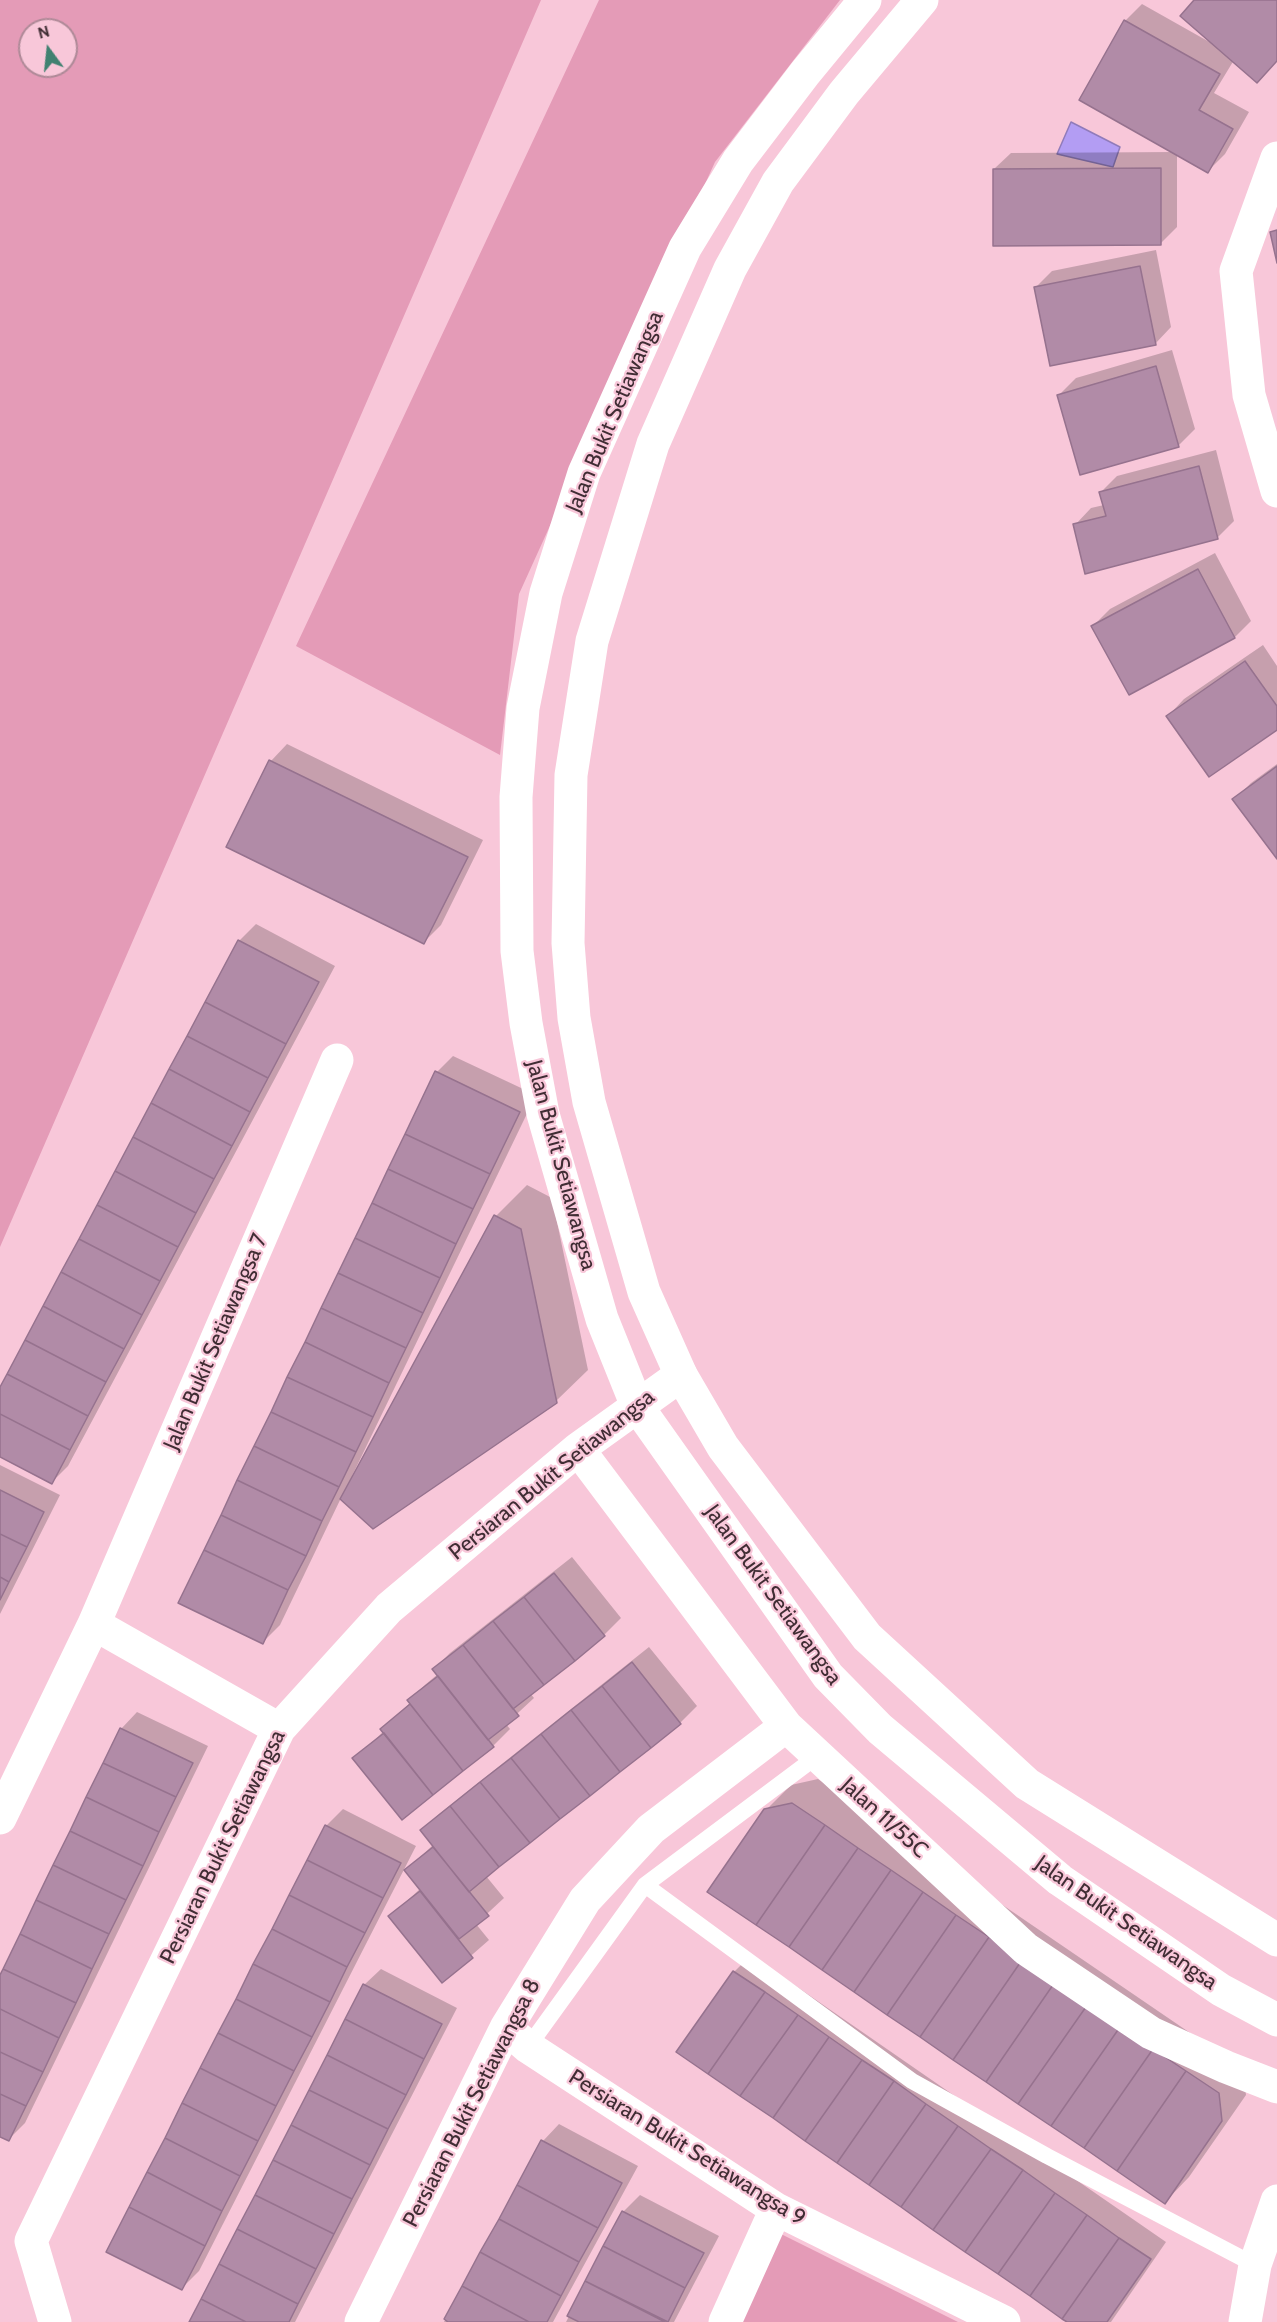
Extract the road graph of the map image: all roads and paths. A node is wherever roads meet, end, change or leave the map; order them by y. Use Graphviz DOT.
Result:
graph roads {
  1 [pos="865,0"];
  2 [pos="922,0"];
  3 [pos="1277,158"];
  4 [pos="1277,491"];
  5 [pos="337,1060"];
  6 [pos="681,1375"];
  7 [pos="637,1406"];
  8 [pos="578,1449"];
  9 [pos="94,1624"];
  10 [pos="786,1726"];
  11 [pos="279,1729"];
  12 [pos="816,1757"];
  13 [pos="0,1818"];
  14 [pos="645,1885"];
  15 [pos="1277,1940"];
  16 [pos="1277,2020"];
  17 [pos="517,2037"];
  18 [pos="1277,2087"];
  19 [pos="1277,2201"];
  20 [pos="776,2210"];
  21 [pos="1266,2268"];
  22 [pos="55,2322"];
  23 [pos="361,2322"];
  24 [pos="725,2322"];
  25 [pos="1004,2322"];
  26 [pos="1245,2322"];
  1 -- 7 [label="street, Jalan Bukit Setiawangsa"];
  2 -- 6 [label="street, Jalan Bukit Setiawangsa"];
  3 -- 4 [label="street"];
  5 -- 9 [label="street, Jalan Bukit Setiawangsa 7"];
  6 -- 7 [label="street, Persiaran Bukit Setiawangsa"];
  6 -- 15 [label="street, Jalan Bukit Setiawangsa"];
  7 -- 8 [label="street, Persiaran Bukit Setiawangsa"];
  7 -- 16 [label="street, Jalan Bukit Setiawangsa"];
  8 -- 10 [label="street, Jalan 11/55C"];
  8 -- 11 [label="street, Persiaran Bukit Setiawangsa"];
  9 -- 11 [label="street"];
  9 -- 13 [label="street, Jalan Bukit Setiawangsa 7"];
  10 -- 12 [label="street, Jalan 11/55C"];
  10 -- 17 [label="street, Persiaran Bukit Setiawangsa 8"];
  11 -- 22 [label="street, Persiaran Bukit Setiawangsa"];
  12 -- 14 [label="lane"];
  12 -- 18 [label="street, Jalan 11/55C"];
  14 -- 17 [label="lane"];
  14 -- 21 [label="lane"];
  17 -- 20 [label="street, Persiaran Bukit Setiawangsa 9"];
  17 -- 23 [label="street, Persiaran Bukit Setiawangsa 8"];
  19 -- 21 [label="street"];
  20 -- 24 [label="street"];
  20 -- 25 [label="street, Persiaran Bukit Setiawangsa 9"];
  21 -- 26 [label="street"];
}
